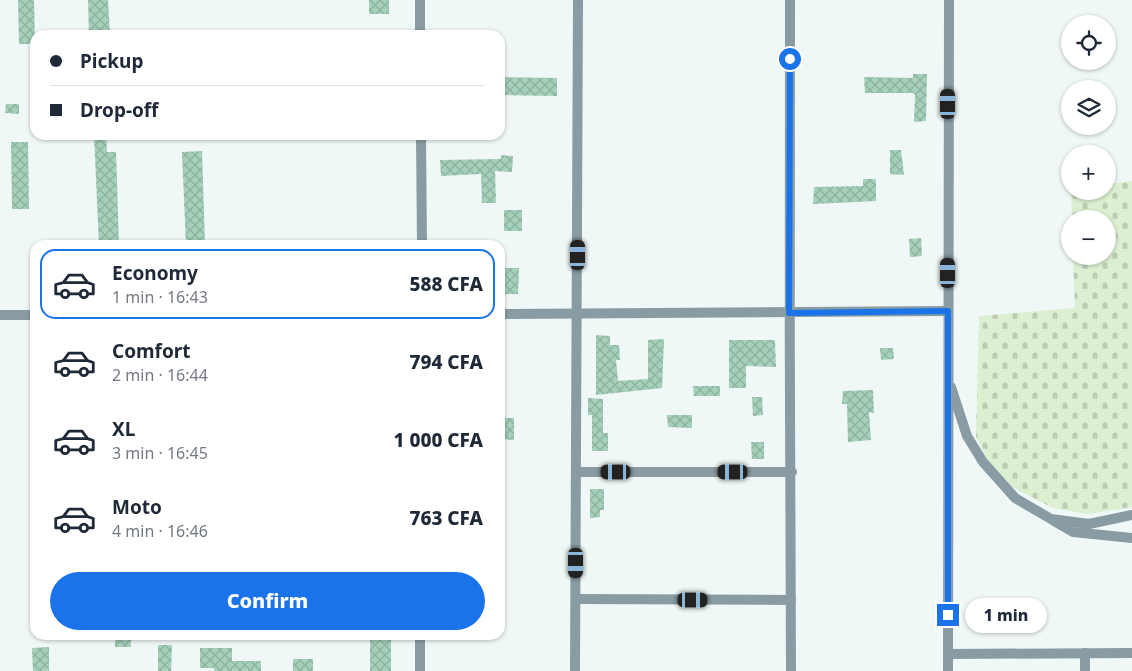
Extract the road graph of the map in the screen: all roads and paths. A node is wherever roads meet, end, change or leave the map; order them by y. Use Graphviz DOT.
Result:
graph roads {
  1 [pos="420,0"];
  2 [pos="578,0"];
  3 [pos="790,0"];
  4 [pos="949,0"];
  5 [pos="420,30"];
  6 [pos="421,140"];
  7 [pos="422,240"];
  8 [pos="948,311"];
  9 [pos="578,313"];
  10 [pos="789,313"];
  11 [pos="505,314"];
  12 [pos="0,315"];
  13 [pos="30,315"];
  14 [pos="948,378"];
  15 [pos="577,472"];
  16 [pos="792,472"];
  17 [pos="1132,515"];
  18 [pos="1051,519"];
  19 [pos="1132,538"];
  20 [pos="576,599"];
  21 [pos="791,600"];
  22 [pos="420,640"];
  23 [pos="1132,652"];
  24 [pos="1085,653"];
  25 [pos="948,654"];
  26 [pos="420,671"];
  27 [pos="575,671"];
  28 [pos="791,671"];
  29 [pos="948,671"];
  30 [pos="1085,671"];
  1 -- 5 [label="street"];
  2 -- 9 [label="street"];
  3 -- 10 [label="street"];
  4 -- 8 [label="street"];
  6 -- 7 [label="street"];
  8 -- 10 [label="street"];
  8 -- 14 [label="street"];
  9 -- 10 [label="street"];
  9 -- 11 [label="street"];
  9 -- 15 [label="street"];
  10 -- 16 [label="street"];
  12 -- 13 [label="street"];
  14 -- 18 [label="street"];
  14 -- 25 [label="street"];
  15 -- 16 [label="street"];
  15 -- 20 [label="street"];
  16 -- 21 [label="street"];
  17 -- 18 [label="street"];
  18 -- 19 [label="street"];
  20 -- 21 [label="street"];
  20 -- 27 [label="street"];
  21 -- 28 [label="street"];
  22 -- 26 [label="street"];
  23 -- 24 [label="street"];
  24 -- 25 [label="street"];
  24 -- 30 [label="street"];
  25 -- 29 [label="street"];
}
